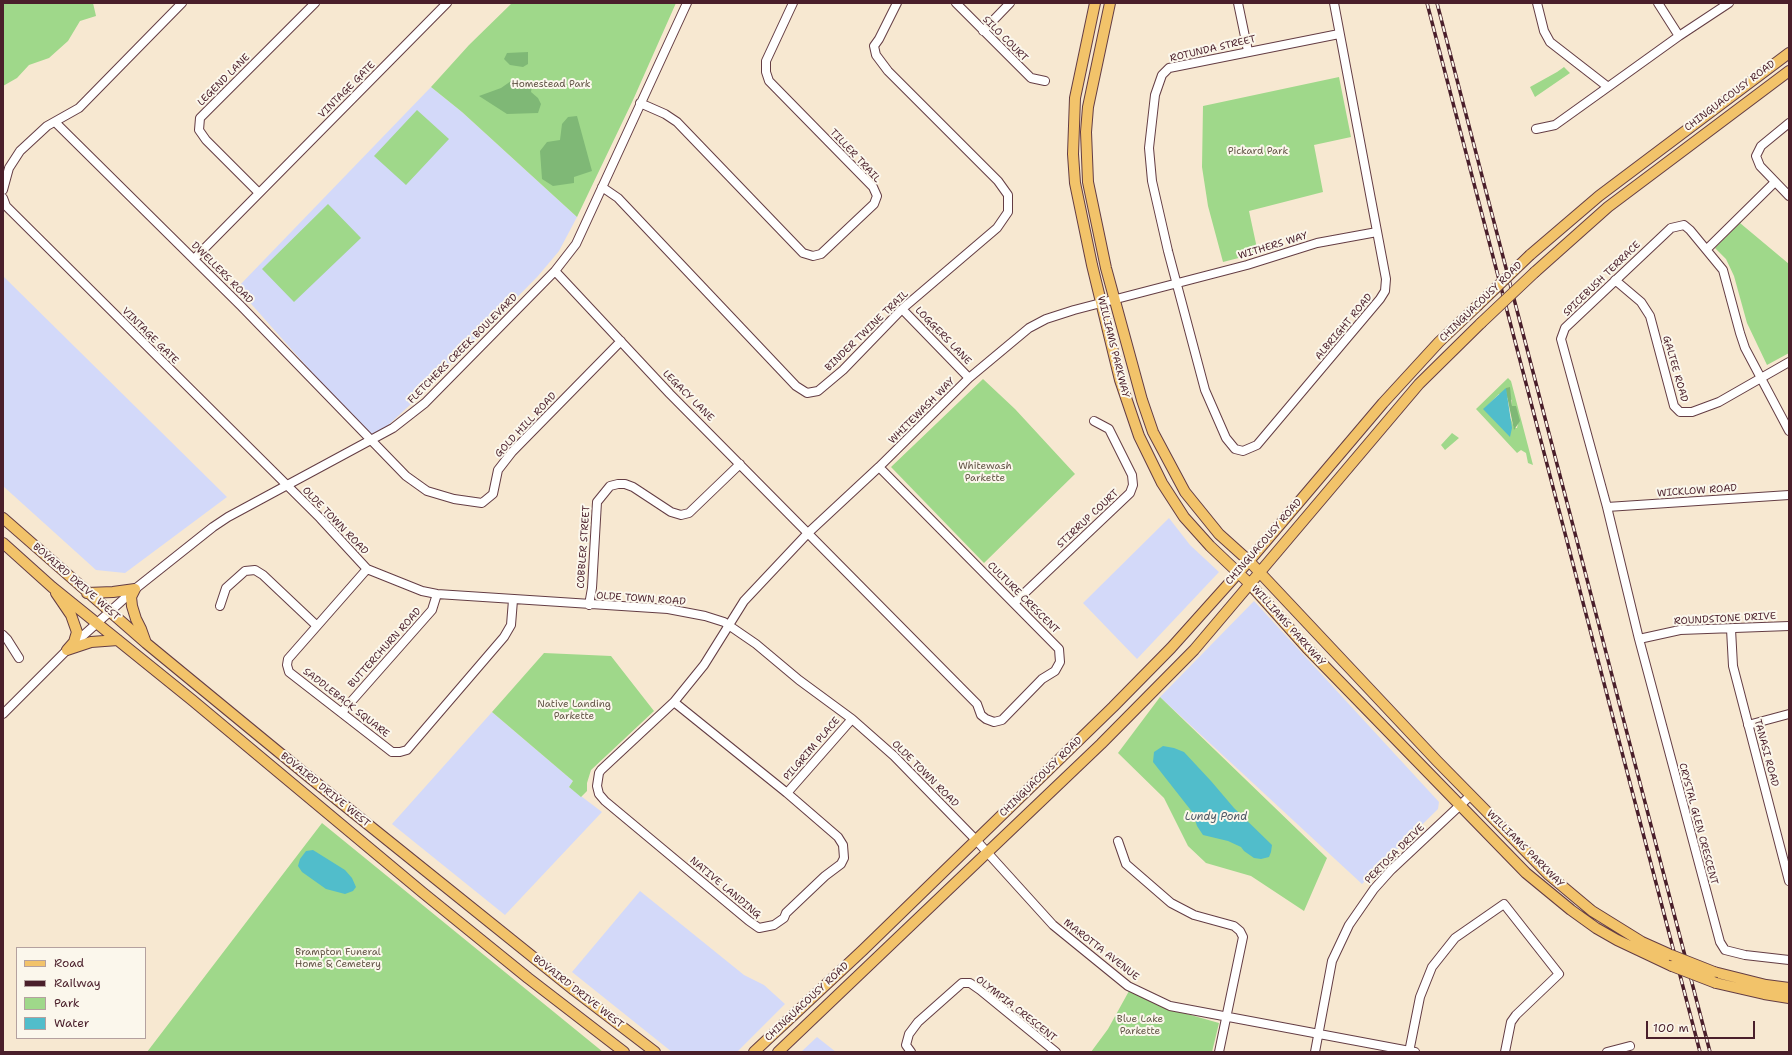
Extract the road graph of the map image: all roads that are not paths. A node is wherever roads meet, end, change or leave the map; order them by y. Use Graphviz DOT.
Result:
graph roads {
  1 [pos="182,3"];
  2 [pos="315,3"];
  3 [pos="446,3"];
  4 [pos="687,3"];
  5 [pos="793,3"];
  6 [pos="897,3"];
  7 [pos="956,3"];
  8 [pos="1010,3"];
  9 [pos="1096,3"];
  10 [pos="1110,3"];
  11 [pos="1238,3"];
  12 [pos="1334,3"];
  13 [pos="1537,3"];
  14 [pos="1658,3"];
  15 [pos="1728,3"];
  16 [pos="983,31"];
  17 [pos="1339,34"];
  18 [pos="1680,36"];
  19 [pos="1248,51"];
  20 [pos="1789,53"];
  21 [pos="1789,71"];
  22 [pos="1045,81"];
  23 [pos="1608,87"];
  24 [pos="640,103"];
  25 [pos="56,123"];
  26 [pos="1789,123"];
  27 [pos="1536,129"];
  28 [pos="1775,182"];
  29 [pos="602,187"];
  30 [pos="3,190"];
  31 [pos="259,193"];
  32 [pos="1789,196"];
  33 [pos="3,198"];
  34 [pos="1377,232"];
  35 [pos="1707,249"];
  36 [pos="194,260"];
  37 [pos="555,271"];
  38 [pos="1615,280"];
  39 [pos="1176,284"];
  40 [pos="1114,299"];
  41 [pos="1101,303"];
  42 [pos="902,309"];
  43 [pos="621,341"];
  44 [pos="1789,362"];
  45 [pos="969,378"];
  46 [pos="1760,378"];
  47 [pos="1094,421"];
  48 [pos="1789,431"];
  49 [pos="372,440"];
  50 [pos="740,464"];
  51 [pos="879,467"];
  52 [pos="286,486"];
  53 [pos="1789,495"];
  54 [pos="1607,507"];
  55 [pos="3,518"];
  56 [pos="808,533"];
  57 [pos="3,543"];
  58 [pos="1249,561"];
  59 [pos="367,569"];
  60 [pos="1238,572"];
  61 [pos="1260,572"];
  62 [pos="1249,583"];
  63 [pos="52,586"];
  64 [pos="135,588"];
  65 [pos="87,592"];
  66 [pos="437,594"];
  67 [pos="513,600"];
  68 [pos="1014,603"];
  69 [pos="589,605"];
  70 [pos="220,606"];
  71 [pos="110,612"];
  72 [pos="97,623"];
  73 [pos="316,626"];
  74 [pos="729,626"];
  75 [pos="1789,626"];
  76 [pos="1731,629"];
  77 [pos="3,635"];
  78 [pos="1638,639"];
  79 [pos="118,640"];
  80 [pos="146,643"];
  81 [pos="67,650"];
  82 [pos="19,658"];
  83 [pos="674,702"];
  84 [pos="342,712"];
  85 [pos="3,714"];
  86 [pos="1789,714"];
  87 [pos="852,718"];
  88 [pos="1748,725"];
  89 [pos="787,793"];
  90 [pos="1471,795"];
  91 [pos="1460,806"];
  92 [pos="976,840"];
  93 [pos="1118,841"];
  94 [pos="988,853"];
  95 [pos="1789,881"];
  96 [pos="1789,960"];
  97 [pos="539,963"];
  98 [pos="528,978"];
  99 [pos="1789,988"];
  100 [pos="1789,998"];
  101 [pos="1225,1018"];
  102 [pos="1318,1035"];
  103 [pos="1630,1046"];
  104 [pos="624,1052"];
  105 [pos="655,1052"];
  106 [pos="754,1052"];
  107 [pos="778,1052"];
  108 [pos="910,1052"];
  109 [pos="1056,1052"];
  110 [pos="1219,1052"];
  111 [pos="1315,1052"];
  112 [pos="1411,1052"];
  113 [pos="1505,1052"];
  114 [pos="1607,1052"];
  1 -- 25 [label="street"];
  2 -- 31 [label="street, LEGEND LANE"];
  3 -- 31 [label="street, VINTAGE GATE"];
  4 -- 24 [label="street, FLETCHERS CREEK BOULEVARD"];
  5 -- 24 [label="street, TILLER TRAIL"];
  6 -- 42 [label="street, BINDER TWINE TRAIL"];
  7 -- 16 [label="street, SILO COURT"];
  8 -- 16 [label="street"];
  9 -- 41 [label="main road, WILLIAMS PARKWAY"];
  10 -- 40 [label="main road, WILLIAMS PARKWAY"];
  11 -- 19 [label="street"];
  12 -- 17 [label="street, ALBRIGHT ROAD"];
  13 -- 23 [label="street"];
  14 -- 18 [label="street"];
  15 -- 18 [label="street"];
  16 -- 22 [label="street, SILO COURT"];
  17 -- 19 [label="street, ROTUNDA STREET"];
  17 -- 34 [label="street, ALBRIGHT ROAD"];
  18 -- 23 [label="street"];
  19 -- 39 [label="street, ROTUNDA STREET"];
  20 -- 58 [label="main road, CHINGUACOUSY ROAD, bridge"];
  21 -- 61 [label="main road, CHINGUACOUSY ROAD, bridge"];
  23 -- 27 [label="street"];
  24 -- 29 [label="street, FLETCHERS CREEK BOULEVARD"];
  25 -- 30 [label="street"];
  25 -- 36 [label="street, DWELLERS ROAD"];
  26 -- 28 [label="street"];
  28 -- 32 [label="street"];
  28 -- 35 [label="street"];
  29 -- 37 [label="street, FLETCHERS CREEK BOULEVARD"];
  29 -- 42 [label="street, BINDER TWINE TRAIL"];
  31 -- 36 [label="street, VINTAGE GATE"];
  33 -- 52 [label="street, VINTAGE GATE"];
  34 -- 39 [label="street, WITHERS WAY"];
  34 -- 39 [label="street, ALBRIGHT ROAD"];
  35 -- 38 [label="street, SPICEBUSH TERRACE"];
  35 -- 46 [label="street, SPICEBUSH TERRACE"];
  36 -- 49 [label="street, DWELLERS ROAD"];
  37 -- 43 [label="street, LEGACY LANE"];
  37 -- 49 [label="street, FLETCHERS CREEK BOULEVARD"];
  38 -- 46 [label="street, GALTEE ROAD"];
  38 -- 54 [label="street, SPICEBUSH TERRACE"];
  39 -- 40 [label="street, WHITEWASH WAY"];
  40 -- 41 [label="street, WHITEWASH WAY"];
  40 -- 58 [label="main road, WILLIAMS PARKWAY"];
  41 -- 45 [label="street, WHITEWASH WAY"];
  41 -- 60 [label="main road, WILLIAMS PARKWAY"];
  42 -- 45 [label="street, LOGGERS LANE"];
  43 -- 49 [label="street, GOLD HILL ROAD"];
  43 -- 50 [label="street, LEGACY LANE"];
  44 -- 46 [label="street"];
  45 -- 51 [label="street, WHITEWASH WAY"];
  46 -- 48 [label="street, SPICEBUSH TERRACE"];
  47 -- 68 [label="street, STIRRUP COURT"];
  49 -- 52 [label="street, FLETCHERS CREEK BOULEVARD"];
  50 -- 56 [label="street, LEGACY LANE"];
  50 -- 69 [label="street, COBBLER STREET"];
  51 -- 56 [label="street, WHITEWASH WAY"];
  51 -- 68 [label="street, CULTURE CRESCENT"];
  52 -- 59 [label="street, OLDE TOWN ROAD"];
  52 -- 64 [label="street, FLETCHERS CREEK BOULEVARD"];
  53 -- 54 [label="street, WICKLOW ROAD"];
  54 -- 78 [label="street, SPICEBUSH TERRACE"];
  55 -- 65 [label="main road, BOVAIRD DRIVE WEST"];
  56 -- 68 [label="street, CULTURE CRESCENT"];
  56 -- 74 [label="street, WHITEWASH WAY"];
  57 -- 63 [label="main road, BOVAIRD DRIVE WEST"];
  58 -- 60 [label="main road, CHINGUACOUSY ROAD"];
  58 -- 61 [label="main road, WILLIAMS PARKWAY"];
  59 -- 66 [label="street, OLDE TOWN ROAD"];
  59 -- 73 [label="street, SADDLEBACK SQUARE"];
  60 -- 62 [label="main road, WILLIAMS PARKWAY"];
  60 -- 92 [label="main road, CHINGUACOUSY ROAD"];
  61 -- 62 [label="main road, CHINGUACOUSY ROAD"];
  61 -- 90 [label="main road, WILLIAMS PARKWAY"];
  62 -- 91 [label="main road, WILLIAMS PARKWAY"];
  62 -- 94 [label="main road, CHINGUACOUSY ROAD"];
  63 -- 72 [label="main road, BOVAIRD DRIVE WEST"];
  63 -- 81 [label="main road"];
  64 -- 65 [label="main road"];
  64 -- 71 [label="street, FLETCHERS CREEK BOULEVARD"];
  64 -- 80 [label="main road"];
  65 -- 71 [label="main road, BOVAIRD DRIVE WEST"];
  66 -- 67 [label="street, OLDE TOWN ROAD"];
  66 -- 84 [label="street, BUTTERCHURN ROAD"];
  67 -- 69 [label="street, OLDE TOWN ROAD"];
  67 -- 84 [label="street, SADDLEBACK SQUARE"];
  69 -- 74 [label="street, OLDE TOWN ROAD"];
  70 -- 73 [label="street"];
  71 -- 72 [label="street, FLETCHERS CREEK BOULEVARD"];
  71 -- 80 [label="main road, BOVAIRD DRIVE WEST"];
  72 -- 79 [label="main road, BOVAIRD DRIVE WEST"];
  72 -- 81 [label="street, FLETCHERS CREEK BOULEVARD"];
  73 -- 84 [label="street, SADDLEBACK SQUARE"];
  74 -- 83 [label="street, NATIVE LANDING"];
  74 -- 87 [label="street, OLDE TOWN ROAD"];
  75 -- 76 [label="street, ROUNDSTONE DRIVE"];
  76 -- 78 [label="street, ROUNDSTONE DRIVE"];
  76 -- 88 [label="street, TANASI ROAD"];
  77 -- 82 [label="street"];
  78 -- 96 [label="street, CRYSTAL GLEN CRESCENT"];
  79 -- 81 [label="main road"];
  79 -- 98 [label="main road, BOVAIRD DRIVE WEST"];
  80 -- 97 [label="main road, BOVAIRD DRIVE WEST"];
  81 -- 85 [label="street, FLETCHERS CREEK BOULEVARD"];
  83 -- 89 [label="street, NATIVE LANDING"];
  83 -- 89 [label="street, NATIVE LANDING"];
  86 -- 88 [label="street"];
  87 -- 89 [label="street, PILGRIM PLACE"];
  87 -- 92 [label="street, OLDE TOWN ROAD"];
  88 -- 95 [label="street, TANASI ROAD"];
  90 -- 91 [label="street, PERTOSA DRIVE"];
  90 -- 99 [label="main road, WILLIAMS PARKWAY, bridge"];
  91 -- 100 [label="main road, WILLIAMS PARKWAY, bridge"];
  91 -- 102 [label="street, PERTOSA DRIVE"];
  92 -- 94 [label="street, MAROTTA AVENUE"];
  92 -- 106 [label="main road, CHINGUACOUSY ROAD"];
  93 -- 101 [label="street"];
  94 -- 101 [label="street, MAROTTA AVENUE"];
  94 -- 107 [label="main road, CHINGUACOUSY ROAD"];
  97 -- 98 [label="main road"];
  97 -- 105 [label="main road, BOVAIRD DRIVE WEST"];
  98 -- 104 [label="main road, BOVAIRD DRIVE WEST"];
  101 -- 102 [label="street, MAROTTA AVENUE"];
  101 -- 110 [label="street"];
  102 -- 111 [label="street, PERTOSA DRIVE"];
  102 -- 112 [label="street, MAROTTA AVENUE"];
  103 -- 114 [label="street"];
  108 -- 109 [label="street, OLYMPIA CRESCENT"];
  112 -- 113 [label="street"];
}
